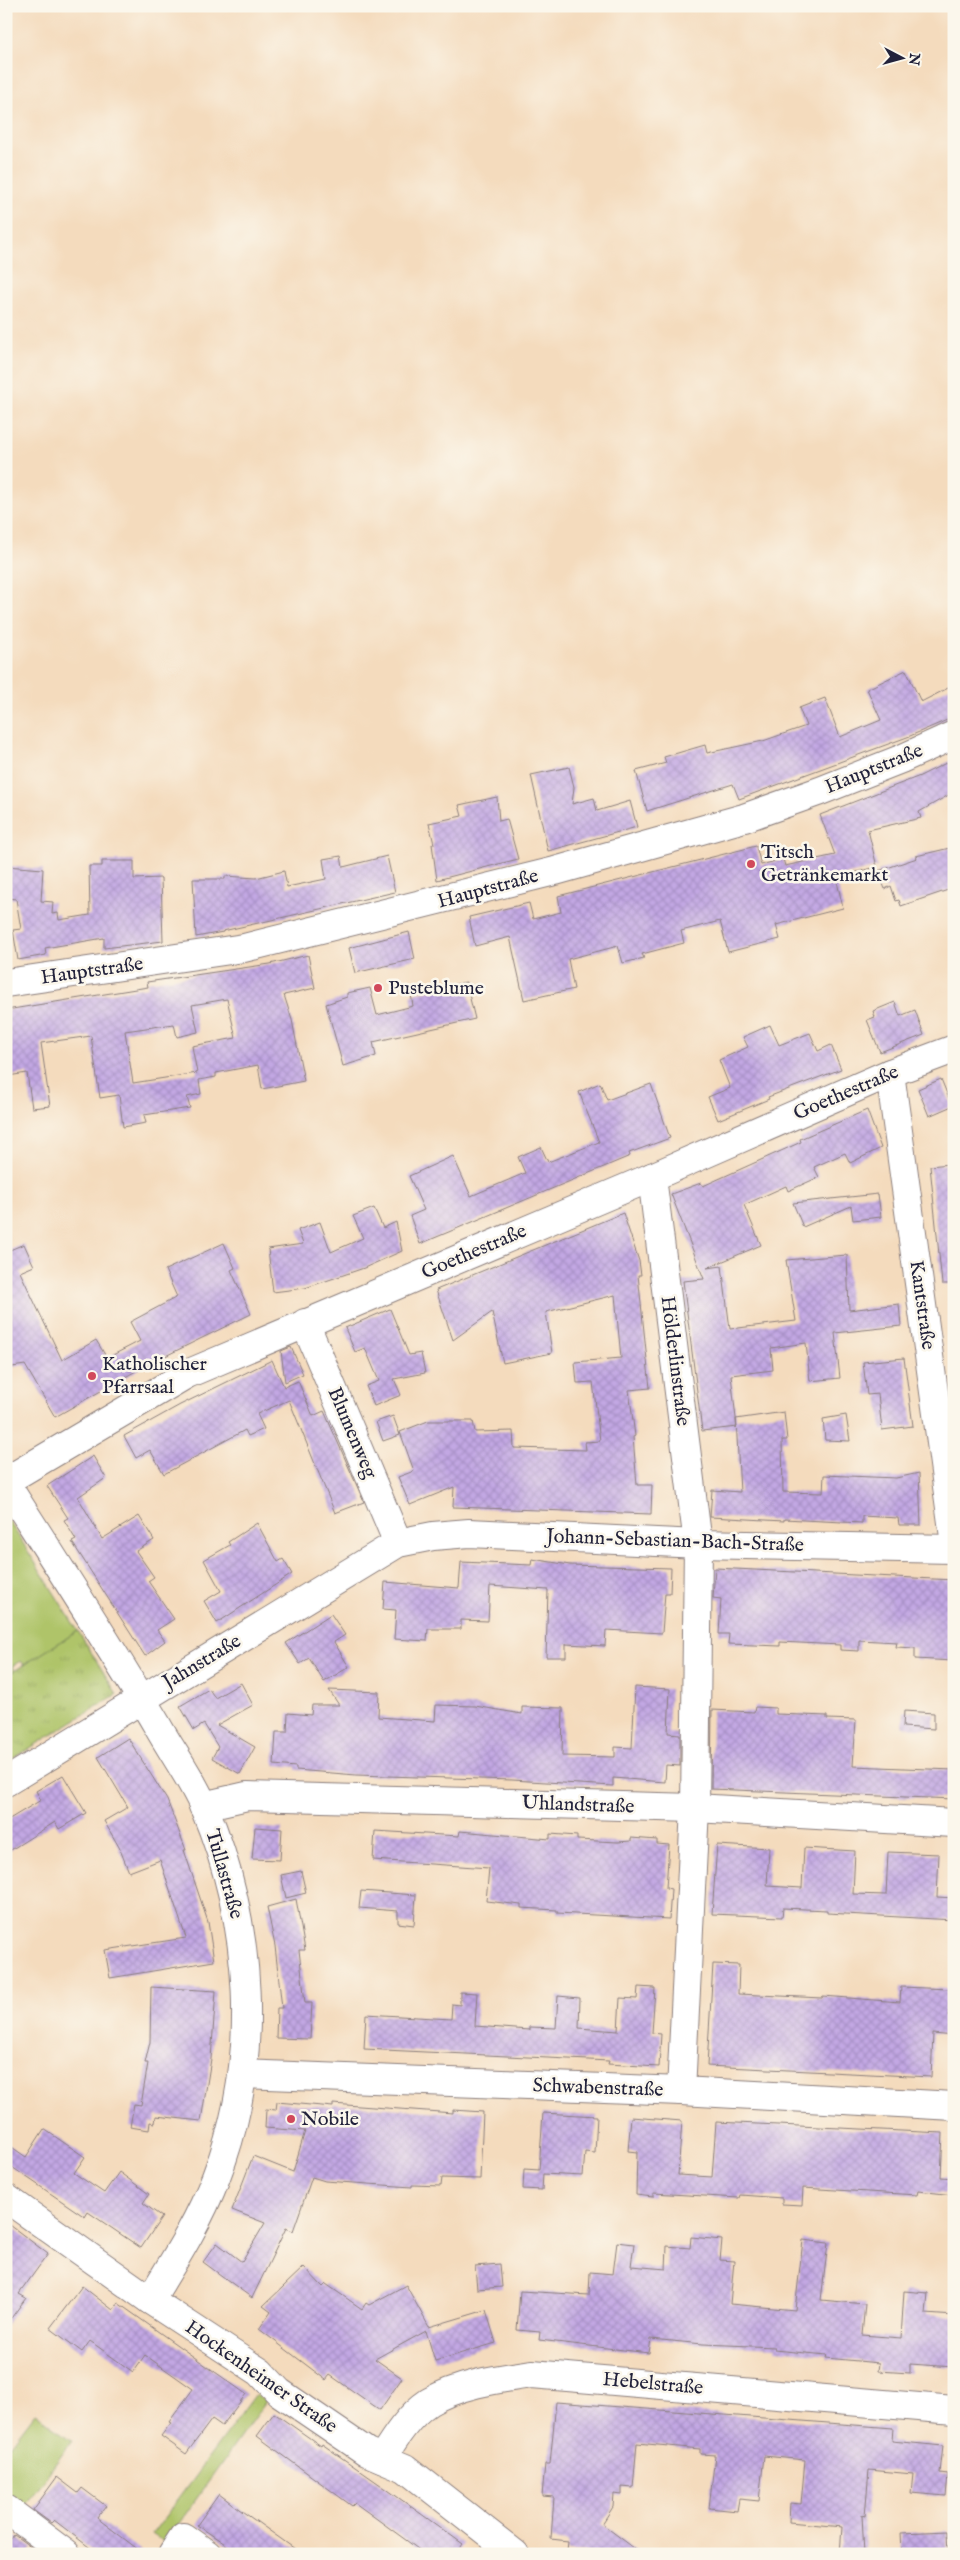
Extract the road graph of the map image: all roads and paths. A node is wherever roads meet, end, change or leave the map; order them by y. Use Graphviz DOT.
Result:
graph roads {
  1 [pos="954,735"];
  2 [pos="6,983"];
  3 [pos="954,1049"];
  4 [pos="890,1073"];
  5 [pos="652,1177"];
  6 [pos="305,1323"];
  7 [pos="6,1482"];
  8 [pos="954,1537"];
  9 [pos="398,1543"];
  10 [pos="698,1544"];
  11 [pos="954,1549"];
  12 [pos="141,1699"];
  13 [pos="6,1782"];
  14 [pos="203,1806"];
  15 [pos="695,1808"];
  16 [pos="954,1823"];
  17 [pos="243,2074"];
  18 [pos="680,2091"];
  19 [pos="954,2106"];
  20 [pos="6,2198"];
  21 [pos="150,2300"];
  22 [pos="954,2410"];
  23 [pos="382,2458"];
  24 [pos="6,2509"];
  25 [pos="66,2554"];
  26 [pos="172,2554"];
  27 [pos="206,2554"];
  28 [pos="515,2554"];
  1 -- 2 [label="street, Hauptstraße"];
  3 -- 4 [label="street, Goethestraße"];
  4 -- 5 [label="street, Goethestraße"];
  4 -- 8 [label="street, Kantstraße"];
  5 -- 6 [label="street, Goethestraße"];
  5 -- 10 [label="street, Hölderlinstraße"];
  6 -- 7 [label="street, Goethestraße"];
  6 -- 9 [label="street, Blumenweg"];
  7 -- 12 [label="street, Tullastraße"];
  9 -- 10 [label="street, Johann-Sebastian-Bach-Straße"];
  9 -- 12 [label="street, Jahnstraße"];
  10 -- 11 [label="street, Johann-Sebastian-Bach-Straße"];
  10 -- 15 [label="street, Hölderlinstraße"];
  12 -- 13 [label="street, Jahnstraße"];
  12 -- 14 [label="street, Tullastraße"];
  14 -- 15 [label="street, Uhlandstraße"];
  14 -- 17 [label="street, Tullastraße"];
  15 -- 16 [label="street, Uhlandstraße"];
  15 -- 18 [label="street, Hölderlinstraße"];
  17 -- 18 [label="street, Schwabenstraße"];
  17 -- 21 [label="street, Tullastraße"];
  18 -- 19 [label="street, Schwabenstraße"];
  20 -- 21 [label="street, Hockenheimer Straße"];
  21 -- 23 [label="street, Hockenheimer Straße"];
  22 -- 23 [label="street, Hebelstraße"];
  23 -- 28 [label="street, Hockenheimer Straße"];
  24 -- 25 [label="street"];
  26 -- 27 [label="street"];
}
